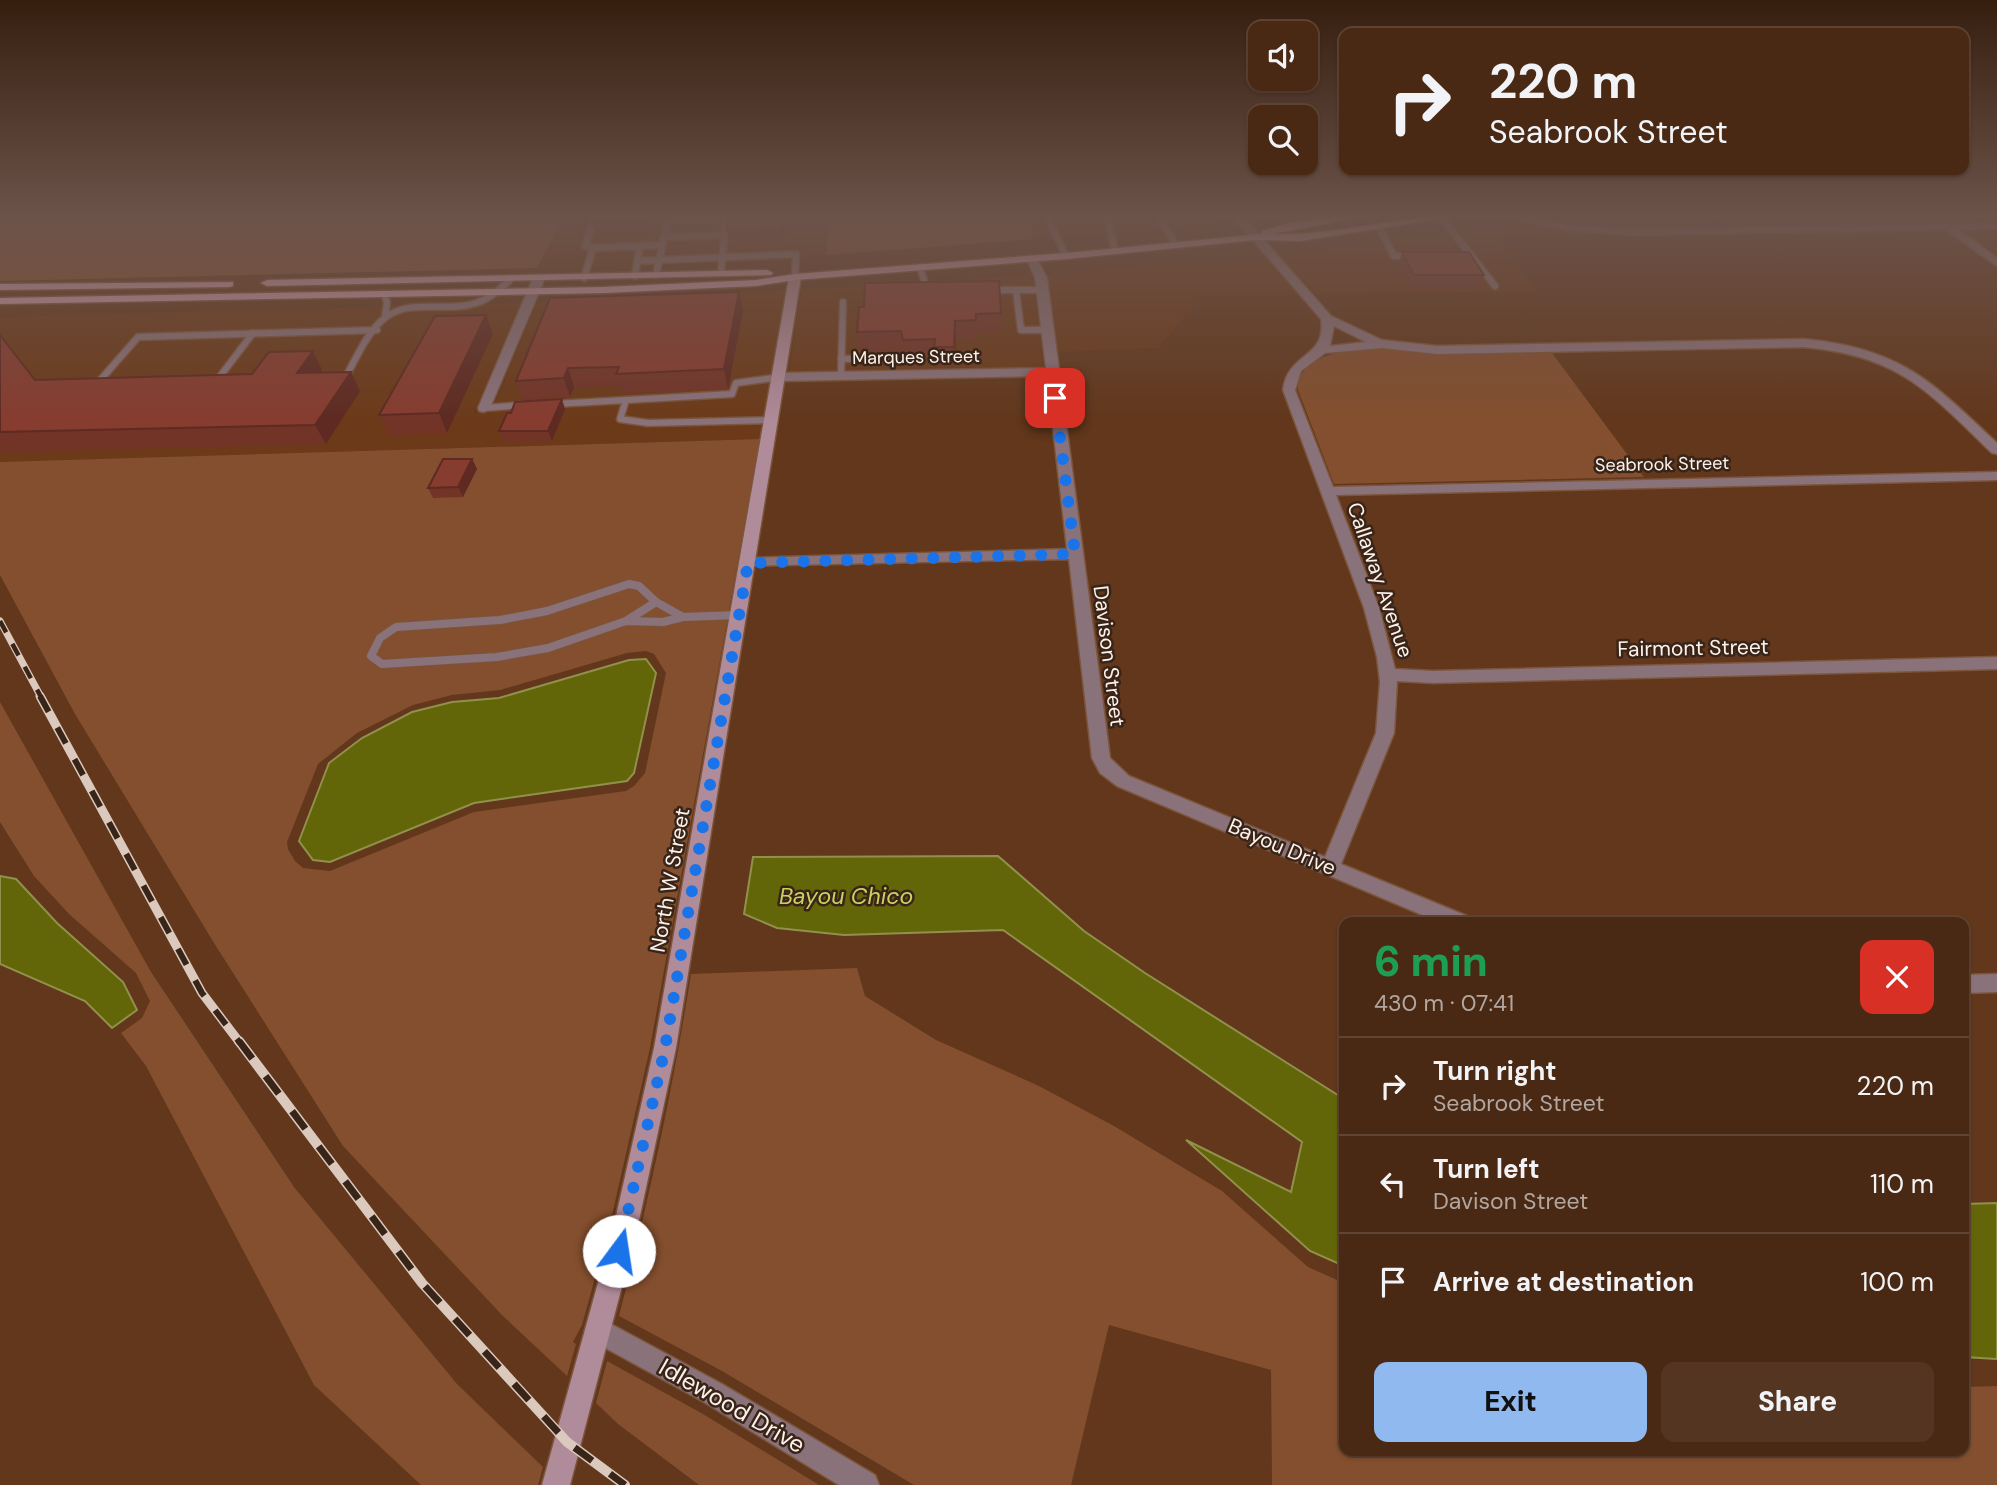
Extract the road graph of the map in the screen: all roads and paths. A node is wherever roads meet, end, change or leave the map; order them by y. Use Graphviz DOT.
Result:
graph roads {
  1 [pos="172,284"];
  2 [pos="506,284"];
  3 [pos="536,284"];
  4 [pos="725,284"];
  5 [pos="794,284"];
  6 [pos="925,284"];
  7 [pos="1041,284"];
  8 [pos="1298,284"];
  9 [pos="0,287"];
  10 [pos="1042,289"];
  11 [pos="940,290"];
  12 [pos="978,290"];
  13 [pos="1016,290"];
  14 [pos="499,292"];
  15 [pos="533,292"];
  16 [pos="384,294"];
  17 [pos="0,301"];
  18 [pos="843,302"];
  19 [pos="385,317"];
  20 [pos="1328,318"];
  21 [pos="377,330"];
  22 [pos="1047,330"];
  23 [pos="253,334"];
  24 [pos="1381,344"];
  25 [pos="1322,350"];
  26 [pos="899,358"];
  27 [pos="841,359"];
  28 [pos="1052,372"];
  29 [pos="841,376"];
  30 [pos="780,377"];
  31 [pos="342,382"];
  32 [pos="202,383"];
  33 [pos="108,386"];
  34 [pos="625,400"];
  35 [pos="544,404"];
  36 [pos="530,405"];
  37 [pos="484,408"];
  38 [pos="773,420"];
  39 [pos="1997,450"];
  40 [pos="1997,476"];
  41 [pos="1327,491"];
  42 [pos="1075,554"];
  43 [pos="748,563"];
  44 [pos="656,602"];
  45 [pos="739,615"];
  46 [pos="683,617"];
  47 [pos="626,621"];
  48 [pos="1997,663"];
  49 [pos="1390,676"];
  50 [pos="1106,768"];
  51 [pos="1330,867"];
  52 [pos="1448,917"];
  53 [pos="1997,983"];
  54 [pos="1969,984"];
  55 [pos="598,1330"];
  56 [pos="556,1485"];
  57 [pos="865,1485"];
  1 -- 9 [label="main road"];
  2 -- 14 [label="lane"];
  3 -- 15 [label="street"];
  4 -- 15 [label="main road"];
  5 -- 30 [label="main road, North W Street"];
  6 -- 11 [label="lane"];
  7 -- 10 [label="street, Davison Street"];
  8 -- 20 [label="street"];
  10 -- 13 [label="lane"];
  10 -- 22 [label="street, Davison Street"];
  12 -- 13 [label="lane"];
  13 -- 22 [label="lane"];
  14 -- 15 [label="main road"];
  14 -- 16 [label="main road"];
  14 -- 19 [label="lane"];
  15 -- 37 [label="street"];
  16 -- 17 [label="main road"];
  16 -- 19 [label="lane"];
  18 -- 27 [label="lane"];
  19 -- 21 [label="lane"];
  20 -- 24 [label="street"];
  20 -- 25 [label="street"];
  21 -- 23 [label="lane"];
  21 -- 31 [label="lane"];
  22 -- 28 [label="street, Davison Street"];
  23 -- 32 [label="lane"];
  23 -- 33 [label="lane"];
  24 -- 25 [label="street"];
  24 -- 39 [label="street"];
  25 -- 41 [label="street, Callaway Avenue"];
  26 -- 27 [label="lane"];
  27 -- 29 [label="lane"];
  28 -- 29 [label="street, Marques Street"];
  28 -- 42 [label="street, Davison Street"];
  29 -- 30 [label="street, Marques Street"];
  30 -- 34 [label="lane"];
  30 -- 38 [label="main road, North W Street"];
  34 -- 35 [label="lane"];
  34 -- 38 [label="lane"];
  36 -- 37 [label="lane"];
  38 -- 43 [label="main road, North W Street"];
  40 -- 41 [label="street, Seabrook Street"];
  41 -- 49 [label="street, Callaway Avenue"];
  42 -- 43 [label="street"];
  42 -- 50 [label="street, Davison Street"];
  43 -- 45 [label="main road, North W Street"];
  44 -- 46 [label="lane"];
  44 -- 47 [label="lane"];
  44 -- 47 [label="lane"];
  45 -- 46 [label="lane"];
  45 -- 55 [label="main road, North W Street"];
  46 -- 47 [label="lane"];
  48 -- 49 [label="street, Fairmont Street"];
  49 -- 51 [label="street, Callaway Avenue"];
  50 -- 51 [label="street, Bayou Drive"];
  51 -- 52 [label="street, Bayou Drive"];
  53 -- 54 [label="street"];
  55 -- 56 [label="main road, North W Street"];
  55 -- 57 [label="street, Idlewood Drive"];
}
